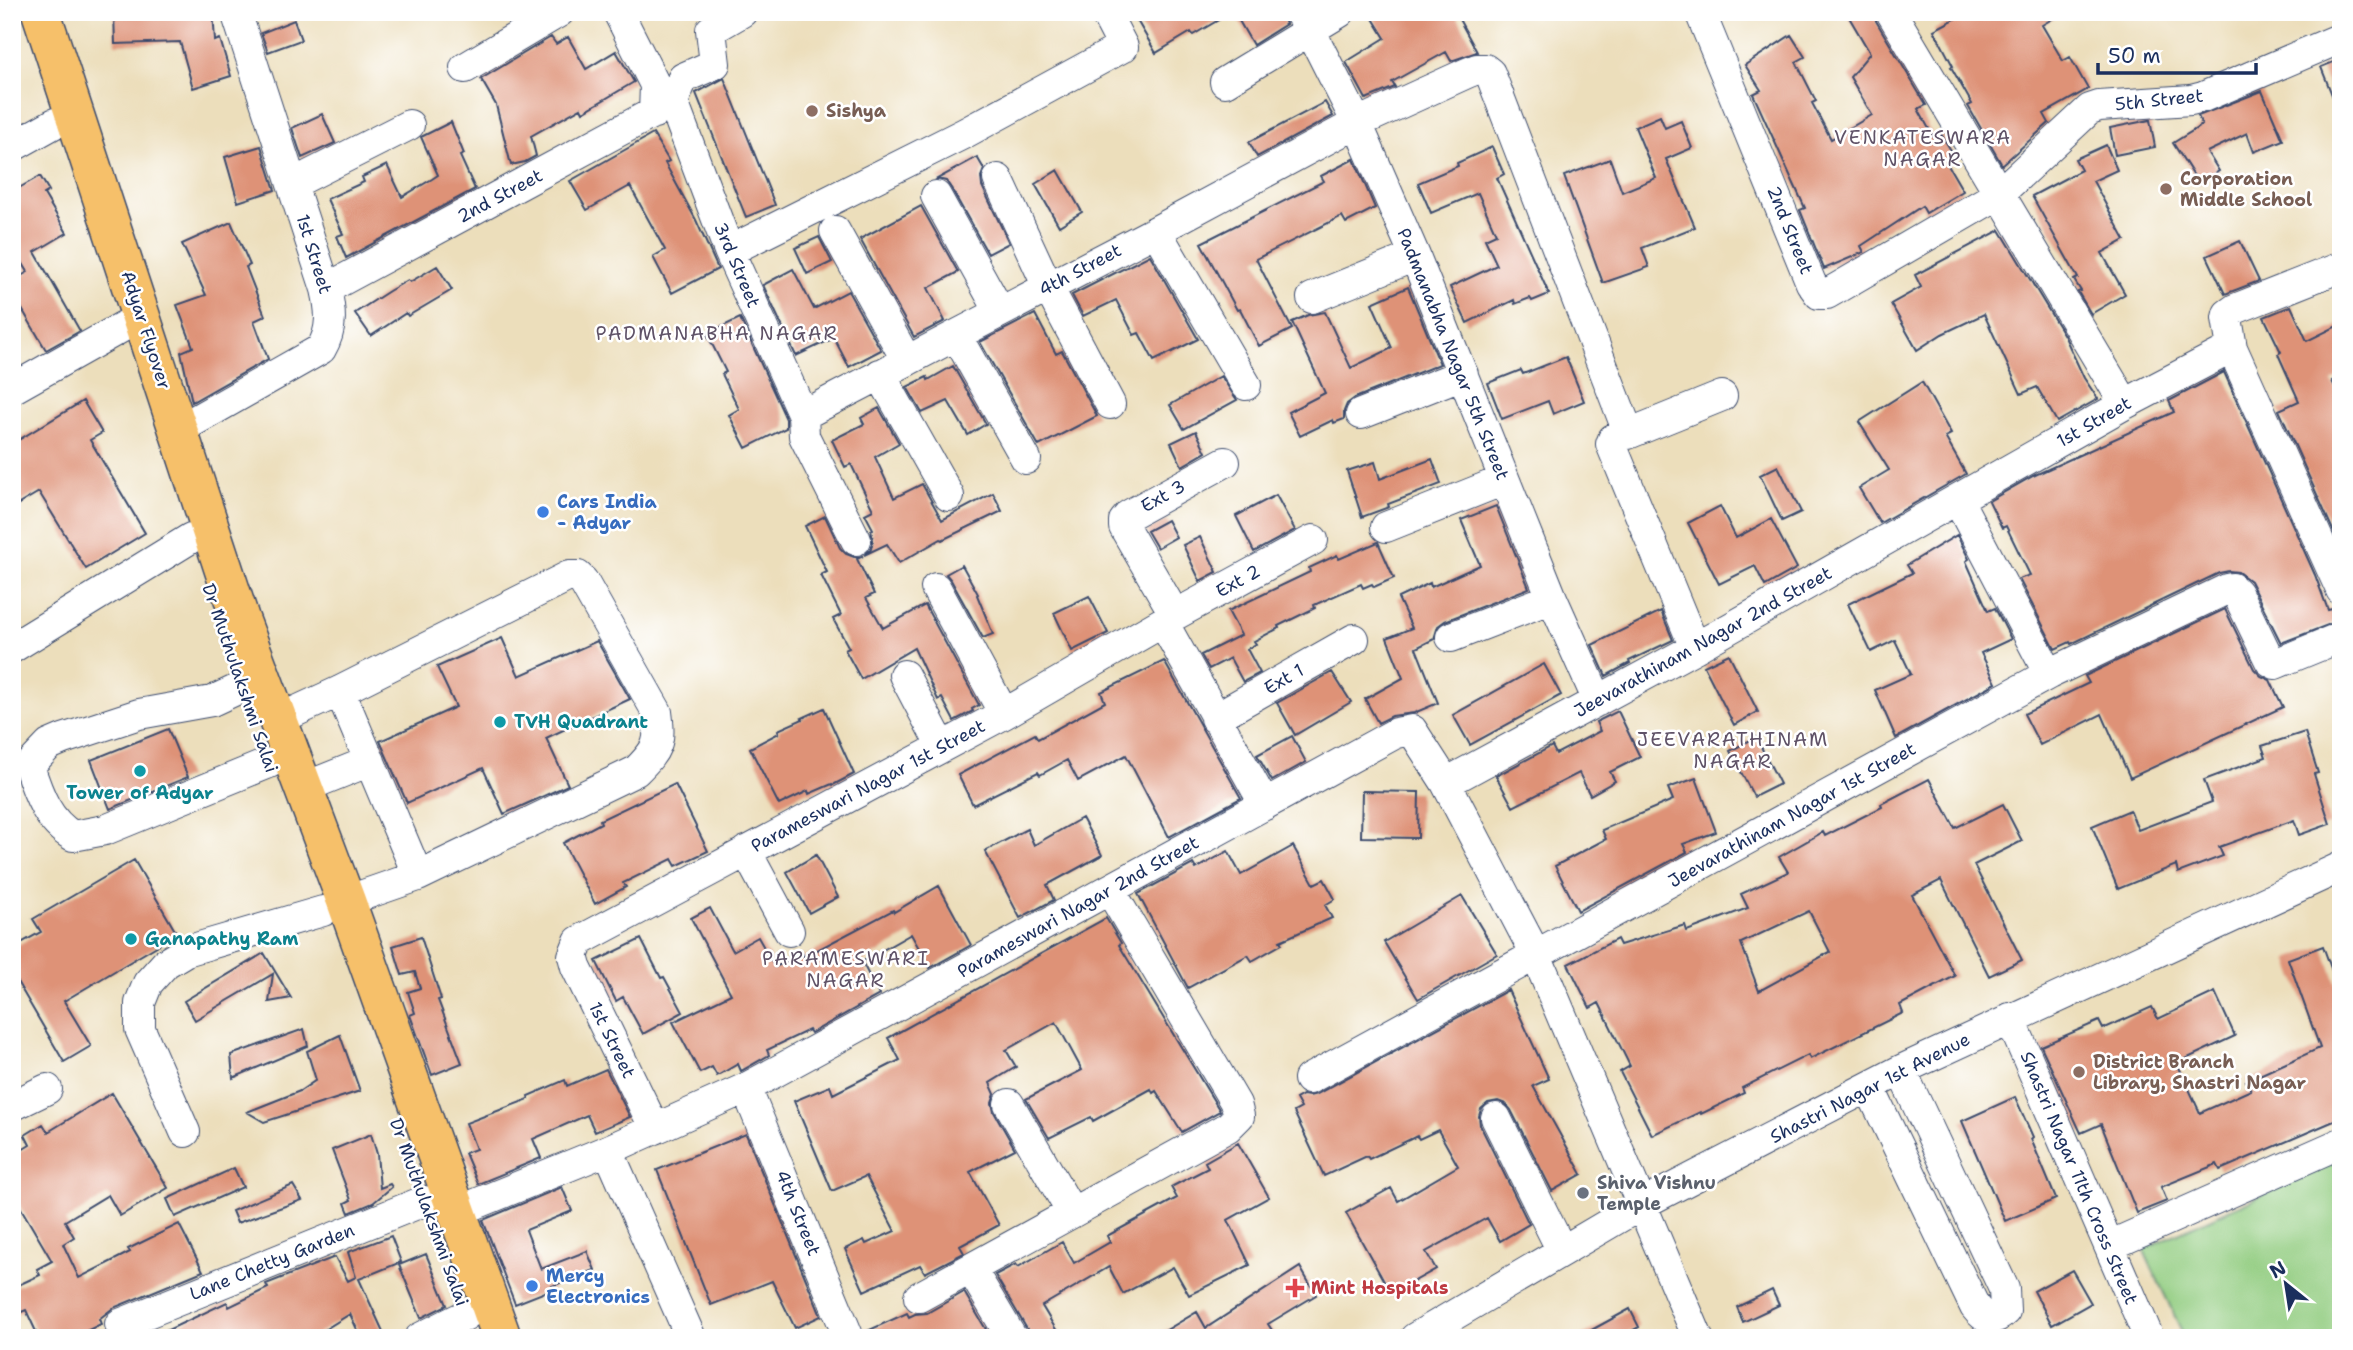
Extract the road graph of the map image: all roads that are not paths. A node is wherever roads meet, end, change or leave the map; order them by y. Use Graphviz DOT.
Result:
graph roads {
  1 [pos="21,12"];
  2 [pos="41,12"];
  3 [pos="68,12"];
  4 [pos="236,12"];
  5 [pos="559,12"];
  6 [pos="618,12"];
  7 [pos="742,12"];
  8 [pos="1105,12"];
  9 [pos="1340,12"];
  10 [pos="1700,12"];
  11 [pos="1899,15"];
  12 [pos="1304,21"];
  13 [pos="2341,38"];
  14 [pos="465,68"];
  15 [pos="1225,82"];
  16 [pos="664,108"];
  17 [pos="55,123"];
  18 [pos="1357,123"];
  19 [pos="409,125"];
  20 [pos="12,147"];
  21 [pos="998,179"];
  22 [pos="292,184"];
  23 [pos="1999,194"];
  24 [pos="936,196"];
  25 [pos="835,231"];
  26 [pos="1156,231"];
  27 [pos="729,251"];
  28 [pos="1415,256"];
  29 [pos="2341,267"];
  30 [pos="1048,287"];
  31 [pos="327,289"];
  32 [pos="1312,298"];
  33 [pos="1000,312"];
  34 [pos="124,326"];
  35 [pos="956,335"];
  36 [pos="2232,348"];
  37 [pos="907,361"];
  38 [pos="880,374"];
  39 [pos="1463,374"];
  40 [pos="1246,385"];
  41 [pos="12,389"];
  42 [pos="1722,396"];
  43 [pos="1110,404"];
  44 [pos="2125,404"];
  45 [pos="1361,414"];
  46 [pos="803,415"];
  47 [pos="187,425"];
  48 [pos="1628,433"];
  49 [pos="1026,459"];
  50 [pos="1225,462"];
  51 [pos="1504,480"];
  52 [pos="949,496"];
  53 [pos="1958,500"];
  54 [pos="1385,527"];
  55 [pos="191,538"];
  56 [pos="856,540"];
  57 [pos="1313,540"];
  58 [pos="936,588"];
  59 [pos="2341,590"];
  60 [pos="1552,598"];
  61 [pos="1169,619"];
  62 [pos="245,634"];
  63 [pos="1451,637"];
  64 [pos="2341,637"];
  65 [pos="1354,639"];
  66 [pos="12,648"];
  67 [pos="1695,648"];
  68 [pos="2049,674"];
  69 [pos="904,675"];
  70 [pos="242,687"];
  71 [pos="340,691"];
  72 [pos="1598,701"];
  73 [pos="1004,714"];
  74 [pos="1215,718"];
  75 [pos="276,720"];
  76 [pos="942,747"];
  77 [pos="370,761"];
  78 [pos="269,762"];
  79 [pos="1446,783"];
  80 [pos="303,788"];
  81 [pos="1265,805"];
  82 [pos="746,851"];
  83 [pos="2341,867"];
  84 [pos="418,876"];
  85 [pos="1111,890"];
  86 [pos="335,906"];
  87 [pos="789,931"];
  88 [pos="574,949"];
  89 [pos="1536,955"];
  90 [pos="2010,1018"];
  91 [pos="1902,1070"];
  92 [pos="1310,1079"];
  93 [pos="1869,1087"];
  94 [pos="746,1088"];
  95 [pos="47,1089"];
  96 [pos="1009,1104"];
  97 [pos="12,1106"];
  98 [pos="1496,1118"];
  99 [pos="655,1129"];
  100 [pos="186,1132"];
  101 [pos="2341,1143"];
  102 [pos="608,1150"];
  103 [pos="1642,1204"];
  104 [pos="440,1206"];
  105 [pos="1072,1213"];
  106 [pos="2109,1246"];
  107 [pos="1562,1251"];
  108 [pos="971,1269"];
  109 [pos="919,1297"];
  110 [pos="120,1324"];
  111 [pos="470,1326"];
  112 [pos="1999,1330"];
  113 [pos="420,1338"];
  114 [pos="502,1338"];
  115 [pos="691,1338"];
  116 [pos="849,1338"];
  117 [pos="1012,1338"];
  118 [pos="1415,1338"];
  119 [pos="1698,1338"];
  120 [pos="2149,1338"];
  1 -- 17 [label="main road, Dr Muthulakshmi Salai"];
  2 -- 62 [label="main road, Adyar Flyover"];
  3 -- 47 [label="main road"];
  4 -- 22 [label="street, 1st Street"];
  5 -- 14 [label="street"];
  6 -- 16 [label="street, 3rd Street"];
  7 -- 16 [label="street"];
  8 -- 27 [label="street"];
  9 -- 12 [label="street"];
  10 -- 23 [label="street, 2nd Street"];
  11 -- 23 [label="street"];
  12 -- 15 [label="street"];
  12 -- 18 [label="street, Padmanabha Nagar 5th Street"];
  13 -- 23 [label="street, 5th Street"];
  16 -- 27 [label="street, 3rd Street"];
  16 -- 31 [label="street, 2nd Street"];
  17 -- 20 [label="street"];
  17 -- 34 [label="main road, Dr Muthulakshmi Salai"];
  18 -- 26 [label="street, 4th Street"];
  18 -- 28 [label="street, Padmanabha Nagar 5th Street"];
  18 -- 48 [label="street, 4th Street"];
  19 -- 22 [label="street"];
  21 -- 30 [label="street"];
  22 -- 31 [label="street, 1st Street"];
  23 -- 44 [label="street"];
  24 -- 33 [label="street"];
  25 -- 37 [label="street"];
  26 -- 30 [label="street, 4th Street"];
  26 -- 40 [label="street"];
  27 -- 46 [label="street, 3rd Street"];
  28 -- 32 [label="street"];
  28 -- 39 [label="street, Padmanabha Nagar 5th Street"];
  29 -- 36 [label="street"];
  30 -- 33 [label="street, 4th Street"];
  30 -- 43 [label="street"];
  31 -- 47 [label="street, 1st Street"];
  33 -- 35 [label="street, 4th Street"];
  34 -- 41 [label="street"];
  34 -- 55 [label="main road, Dr Muthulakshmi Salai"];
  35 -- 37 [label="street, 4th Street"];
  35 -- 49 [label="street"];
  36 -- 44 [label="street, 1st Street"];
  36 -- 59 [label="street"];
  37 -- 38 [label="street, 4th Street"];
  38 -- 46 [label="street, 4th Street"];
  38 -- 52 [label="street"];
  39 -- 45 [label="street"];
  39 -- 51 [label="street, Padmanabha Nagar 5th Street"];
  42 -- 48 [label="street"];
  44 -- 53 [label="street, 1st Street"];
  46 -- 56 [label="street, 3rd Street"];
  47 -- 62 [label="main road"];
  48 -- 67 [label="street"];
  50 -- 61 [label="street, Ext 3"];
  51 -- 54 [label="street"];
  51 -- 60 [label="street, Padmanabha Nagar 5th Street"];
  53 -- 67 [label="street, Jeevarathinam Nagar 2nd Street"];
  53 -- 68 [label="street"];
  55 -- 66 [label="street"];
  55 -- 70 [label="main road, Dr Muthulakshmi Salai"];
  57 -- 61 [label="street, Ext 2"];
  58 -- 73 [label="street"];
  60 -- 63 [label="street"];
  60 -- 72 [label="street, Padmanabha Nagar 5th Street"];
  61 -- 73 [label="street, Parameswari Nagar 1st Street"];
  61 -- 74 [label="street"];
  62 -- 75 [label="main road, Dr Muthulakshmi Salai"];
  64 -- 68 [label="street, Jeevarathinam Nagar 1st Street"];
  65 -- 74 [label="street, Ext 1"];
  67 -- 72 [label="street, Jeevarathinam Nagar 2nd Street"];
  68 -- 89 [label="street, Jeevarathinam Nagar 1st Street"];
  69 -- 76 [label="street"];
  70 -- 78 [label="main road, Dr Muthulakshmi Salai"];
  70 -- 78 [label="street"];
  71 -- 75 [label="street"];
  71 -- 77 [label="street"];
  71 -- 84 [label="street"];
  72 -- 79 [label="street, Jeevarathinam Nagar 2nd Street"];
  73 -- 76 [label="street, Parameswari Nagar 1st Street"];
  74 -- 81 [label="street"];
  75 -- 80 [label="main road, Dr Muthulakshmi Salai"];
  76 -- 82 [label="street, Parameswari Nagar 1st Street"];
  77 -- 80 [label="street"];
  77 -- 84 [label="street"];
  78 -- 86 [label="main road, Dr Muthulakshmi Salai"];
  79 -- 81 [label="street, Parameswari Nagar 2nd Street"];
  79 -- 89 [label="street"];
  80 -- 86 [label="main road, Dr Muthulakshmi Salai"];
  81 -- 85 [label="street, Parameswari Nagar 2nd Street"];
  82 -- 87 [label="street"];
  82 -- 88 [label="street, Parameswari Nagar 1st Street"];
  83 -- 90 [label="street, Shastri Nagar 1st Avenue"];
  84 -- 86 [label="street"];
  85 -- 94 [label="street, Parameswari Nagar 2nd Street"];
  85 -- 105 [label="street"];
  86 -- 100 [label="street"];
  86 -- 104 [label="main road, Dr Muthulakshmi Salai"];
  88 -- 99 [label="street, 1st Street"];
  89 -- 92 [label="street, Jeevarathinam Nagar 1st Street"];
  89 -- 103 [label="street"];
  90 -- 91 [label="street, Shastri Nagar 1st Avenue"];
  90 -- 106 [label="street, Shastri Nagar 11th Cross Street"];
  91 -- 93 [label="street, Shastri Nagar 1st Avenue"];
  91 -- 112 [label="street"];
  93 -- 103 [label="street, Shastri Nagar 1st Avenue"];
  93 -- 112 [label="street"];
  94 -- 99 [label="street, Parameswari Nagar 2nd Street"];
  94 -- 116 [label="street, 4th Street"];
  95 -- 97 [label="street"];
  96 -- 105 [label="street"];
  98 -- 107 [label="street"];
  99 -- 102 [label="street, Parameswari Nagar 2nd Street"];
  101 -- 106 [label="street"];
  102 -- 104 [label="street, Parameswari Nagar 2nd Street"];
  102 -- 115 [label="street"];
  103 -- 107 [label="street, Shastri Nagar 1st Avenue"];
  103 -- 119 [label="street"];
  104 -- 110 [label="street, Lane Chetty Garden"];
  104 -- 111 [label="main road, Dr Muthulakshmi Salai"];
  104 -- 114 [label="main road, Dr Muthulakshmi Salai"];
  105 -- 108 [label="street"];
  106 -- 120 [label="street, Shastri Nagar 11th Cross Street"];
  107 -- 118 [label="street, Shastri Nagar 1st Avenue"];
  108 -- 109 [label="street"];
  108 -- 117 [label="street"];
  111 -- 113 [label="street"];
}
